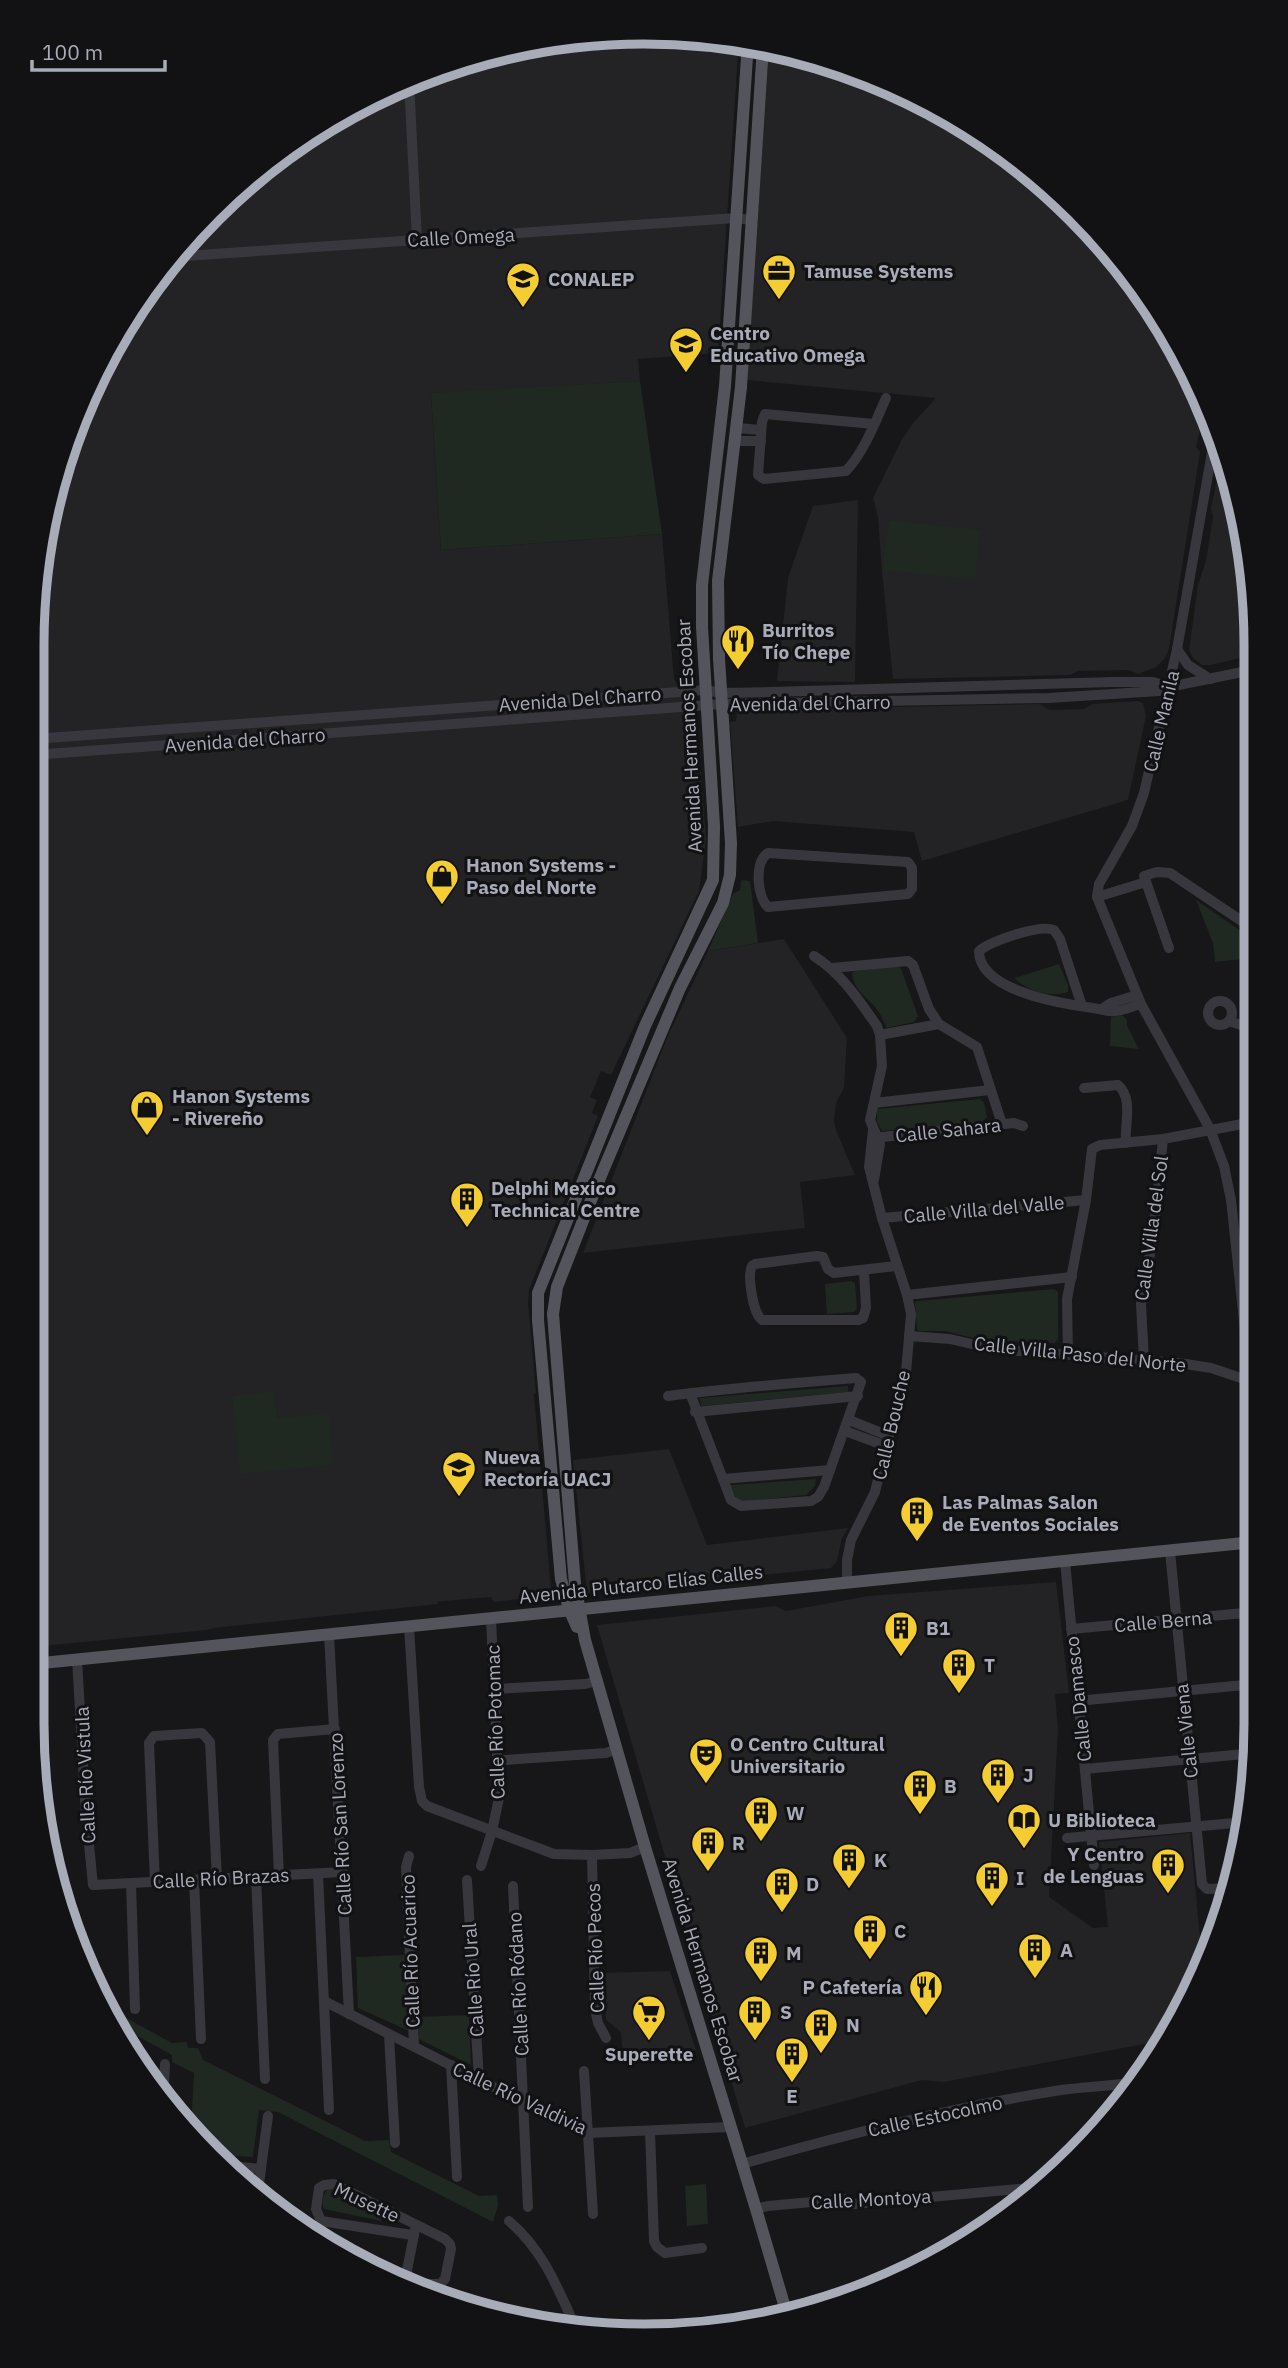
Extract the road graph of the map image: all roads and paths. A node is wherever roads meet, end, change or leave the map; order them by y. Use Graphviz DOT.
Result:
graph roads {
  1 [pos="747,53"];
  2 [pos="762,55"];
  3 [pos="410,91"];
  4 [pos="736,218"];
  5 [pos="750,220"];
  6 [pos="417,240"];
  7 [pos="187,256"];
  8 [pos="728,334"];
  9 [pos="745,335"];
  10 [pos="886,398"];
  11 [pos="874,424"];
  12 [pos="737,435"];
  13 [pos="761,436"];
  14 [pos="1212,452"];
  15 [pos="710,518"];
  16 [pos="725,519"];
  17 [pos="1177,649"];
  18 [pos="1244,672"];
  19 [pos="1210,679"];
  20 [pos="1169,687"];
  21 [pos="706,690"];
  22 [pos="645,694"];
  23 [pos="722,698"];
  24 [pos="707,705"];
  25 [pos="647,710"];
  26 [pos="44,738"];
  27 [pos="44,754"];
  28 [pos="726,765"];
  29 [pos="711,766"];
  30 [pos="1145,879"];
  31 [pos="908,894"];
  32 [pos="1097,894"];
  33 [pos="1244,923"];
  34 [pos="1169,948"];
  35 [pos="915,949"];
  36 [pos="814,956"];
  37 [pos="908,961"];
  38 [pos="832,968"];
  39 [pos="1139,1000"];
  40 [pos="1082,1006"];
  41 [pos="1229,1021"];
  42 [pos="939,1024"];
  43 [pos="1244,1026"];
  44 [pos="880,1035"];
  45 [pos="1084,1088"];
  46 [pos="990,1090"];
  47 [pos="874,1103"];
  48 [pos="1244,1123"];
  49 [pos="1003,1124"];
  50 [pos="1023,1126"];
  51 [pos="1210,1129"];
  52 [pos="875,1135"];
  53 [pos="1163,1139"];
  54 [pos="1130,1142"];
  55 [pos="1086,1200"];
  56 [pos="570,1213"];
  57 [pos="882,1218"];
  58 [pos="896,1266"];
  59 [pos="864,1271"];
  60 [pos="1072,1277"];
  61 [pos="907,1295"];
  62 [pos="553,1314"];
  63 [pos="1244,1324"];
  64 [pos="909,1336"];
  65 [pos="1068,1354"];
  66 [pos="1144,1360"];
  67 [pos="1244,1379"];
  68 [pos="690,1393"];
  69 [pos="668,1396"];
  70 [pos="858,1396"];
  71 [pos="695,1412"];
  72 [pos="847,1425"];
  73 [pos="548,1432"];
  74 [pos="888,1441"];
  75 [pos="830,1470"];
  76 [pos="723,1479"];
  77 [pos="568,1504"];
  78 [pos="1244,1543"];
  79 [pos="1170,1551"];
  80 [pos="1065,1561"];
  81 [pos="847,1582"];
  82 [pos="574,1609"];
  83 [pos="1244,1613"];
  84 [pos="491,1618"];
  85 [pos="1175,1620"];
  86 [pos="409,1626"];
  87 [pos="1071,1629"];
  88 [pos="329,1634"];
  89 [pos="77,1659"];
  90 [pos="44,1663"];
  91 [pos="598,1681"];
  92 [pos="1244,1685"];
  93 [pos="495,1689"];
  94 [pos="1182,1690"];
  95 [pos="1077,1701"];
  96 [pos="335,1729"];
  97 [pos="617,1749"];
  98 [pos="1243,1753"];
  99 [pos="1189,1759"];
  100 [pos="498,1764"];
  101 [pos="1085,1769"];
  102 [pos="1236,1823"];
  103 [pos="1196,1826"];
  104 [pos="492,1831"];
  105 [pos="1092,1836"];
  106 [pos="1068,1838"];
  107 [pos="645,1847"];
  108 [pos="592,1855"];
  109 [pos="409,1856"];
  110 [pos="1094,1864"];
  111 [pos="481,1866"];
  112 [pos="343,1872"];
  113 [pos="318,1874"];
  114 [pos="279,1875"];
  115 [pos="256,1877"];
  116 [pos="217,1879"];
  117 [pos="194,1880"];
  118 [pos="467,1880"];
  119 [pos="155,1882"];
  120 [pos="131,1883"];
  121 [pos="100,1884"];
  122 [pos="513,1886"];
  123 [pos="1221,1888"];
  124 [pos="324,2001"];
  125 [pos="135,2009"];
  126 [pos="349,2014"];
  127 [pos="389,2035"];
  128 [pos="606,2038"];
  129 [pos="201,2039"];
  130 [pos="414,2046"];
  131 [pos="164,2064"];
  132 [pos="451,2065"];
  133 [pos="584,2071"];
  134 [pos="265,2079"];
  135 [pos="479,2080"];
  136 [pos="163,2083"];
  137 [pos="1123,2085"];
  138 [pos="523,2102"];
  139 [pos="329,2110"];
  140 [pos="268,2116"];
  141 [pos="731,2127"];
  142 [pos="650,2131"];
  143 [pos="589,2133"];
  144 [pos="395,2143"];
  145 [pos="742,2164"];
  146 [pos="239,2167"];
  147 [pos="261,2169"];
  148 [pos="457,2177"];
  149 [pos="259,2184"];
  150 [pos="1023,2188"];
  151 [pos="528,2207"];
  152 [pos="757,2209"];
  153 [pos="593,2214"];
  154 [pos="509,2221"];
  155 [pos="414,2230"];
  156 [pos="702,2248"];
  157 [pos="410,2277"];
  158 [pos="430,2285"];
  159 [pos="785,2307"];
  160 [pos="572,2320"];
  1 -- 4 [label="main road, Avenida Hermanos Escobar"];
  2 -- 5 [label="main road, Avenida Hermanos Escobar"];
  3 -- 6 [label="street"];
  4 -- 5 [label="street, Calle Omega"];
  4 -- 6 [label="street, Calle Omega"];
  4 -- 8 [label="main road, Avenida Hermanos Escobar"];
  5 -- 9 [label="main road, Avenida Hermanos Escobar"];
  6 -- 7 [label="street, Calle Omega"];
  8 -- 9 [label="main road"];
  8 -- 15 [label="main road, Avenida Hermanos Escobar"];
  9 -- 12 [label="main road, Avenida Hermanos Escobar"];
  10 -- 11 [label="street"];
  11 -- 13 [label="street"];
  11 -- 13 [label="street"];
  12 -- 13 [label="street"];
  12 -- 16 [label="main road, Avenida Hermanos Escobar"];
  14 -- 17 [label="street, Calle Manila"];
  15 -- 16 [label="main road"];
  15 -- 21 [label="main road, Avenida Hermanos Escobar"];
  16 -- 23 [label="main road, Avenida Hermanos Escobar"];
  17 -- 19 [label="street"];
  17 -- 20 [label="street, Calle Manila"];
  18 -- 19 [label="street"];
  19 -- 20 [label="street"];
  20 -- 23 [label="street, Avenida del Charro"];
  20 -- 32 [label="street, Calle Manila"];
  21 -- 22 [label="street, Avenida Del Charro"];
  21 -- 23 [label="street, Avenida Del Charro"];
  21 -- 24 [label="main road, Avenida Hermanos Escobar"];
  22 -- 25 [label="street"];
  22 -- 26 [label="street, Avenida Del Charro"];
  23 -- 24 [label="street, Avenida del Charro"];
  23 -- 28 [label="main road, Avenida Hermanos Escobar"];
  24 -- 25 [label="street, Avenida del Charro"];
  24 -- 29 [label="main road, Avenida Hermanos Escobar"];
  25 -- 27 [label="street, Avenida del Charro"];
  28 -- 29 [label="main road"];
  28 -- 62 [label="main road, Avenida Hermanos Escobar"];
  29 -- 56 [label="main road, Avenida Hermanos Escobar"];
  30 -- 32 [label="street"];
  30 -- 33 [label="street"];
  30 -- 34 [label="street"];
  31 -- 31 [label="street"];
  32 -- 39 [label="street"];
  35 -- 37 [label="street"];
  36 -- 38 [label="street"];
  37 -- 38 [label="street"];
  37 -- 42 [label="street"];
  38 -- 44 [label="street"];
  39 -- 40 [label="street"];
  39 -- 51 [label="street"];
  40 -- 40 [label="street"];
  41 -- 43 [label="street"];
  42 -- 44 [label="street"];
  42 -- 46 [label="street"];
  44 -- 47 [label="street, Calle Bouche"];
  45 -- 54 [label="street"];
  46 -- 47 [label="street"];
  46 -- 49 [label="street"];
  47 -- 52 [label="street, Calle Bouche"];
  48 -- 51 [label="street"];
  49 -- 50 [label="street, Calle Sahara"];
  49 -- 52 [label="street, Calle Sahara"];
  51 -- 53 [label="street"];
  51 -- 63 [label="street"];
  52 -- 57 [label="street, Calle Bouche"];
  53 -- 54 [label="street"];
  53 -- 66 [label="street, Calle Villa del Sol"];
  54 -- 55 [label="street"];
  55 -- 57 [label="street, Calle Villa del Valle"];
  55 -- 60 [label="street"];
  56 -- 62 [label="main road"];
  56 -- 73 [label="main road, Avenida Hermanos Escobar"];
  57 -- 58 [label="street, Calle Bouche"];
  58 -- 59 [label="street"];
  58 -- 61 [label="street, Calle Bouche"];
  59 -- 59 [label="street"];
  60 -- 61 [label="street"];
  60 -- 65 [label="street"];
  61 -- 64 [label="street, Calle Bouche"];
  62 -- 77 [label="main road, Avenida Hermanos Escobar"];
  64 -- 65 [label="street, Calle Villa Paso del Norte"];
  64 -- 74 [label="street, Calle Bouche"];
  65 -- 66 [label="street, Calle Villa Paso del Norte"];
  66 -- 67 [label="street, Calle Villa Paso del Norte"];
  68 -- 69 [label="street"];
  68 -- 70 [label="street"];
  68 -- 71 [label="street"];
  70 -- 71 [label="street"];
  70 -- 72 [label="street"];
  71 -- 76 [label="street"];
  72 -- 74 [label="street"];
  72 -- 75 [label="street"];
  73 -- 77 [label="main road"];
  73 -- 82 [label="main road, Avenida Hermanos Escobar"];
  74 -- 81 [label="street, Calle Bouche"];
  75 -- 76 [label="street"];
  75 -- 76 [label="street"];
  77 -- 82 [label="main road, Avenida Hermanos Escobar"];
  78 -- 79 [label="main road, Avenida Plutarco Elías Calles"];
  79 -- 80 [label="main road, Avenida Plutarco Elías Calles"];
  79 -- 85 [label="street, Calle Viena"];
  80 -- 81 [label="main road, Avenida Plutarco Elías Calles"];
  80 -- 87 [label="street, Calle Damasco"];
  81 -- 82 [label="main road, Avenida Plutarco Elías Calles"];
  82 -- 84 [label="main road, Avenida Plutarco Elías Calles"];
  82 -- 91 [label="main road, Avenida Hermanos Escobar"];
  83 -- 85 [label="street, Calle Berna"];
  84 -- 86 [label="main road, Avenida Plutarco Elías Calles"];
  84 -- 93 [label="street, Calle Río Potomac"];
  85 -- 87 [label="street, Calle Berna"];
  85 -- 94 [label="street, Calle Viena"];
  86 -- 88 [label="main road, Avenida Plutarco Elías Calles"];
  86 -- 104 [label="street"];
  87 -- 95 [label="street, Calle Damasco"];
  88 -- 89 [label="main road, Avenida Plutarco Elías Calles"];
  88 -- 96 [label="street, Calle Río San Lorenzo"];
  89 -- 90 [label="main road, Avenida Plutarco Elías Calles"];
  89 -- 121 [label="street, Calle Río Vistula"];
  91 -- 93 [label="street"];
  91 -- 97 [label="main road, Avenida Hermanos Escobar"];
  92 -- 94 [label="street"];
  93 -- 100 [label="street, Calle Río Potomac"];
  94 -- 95 [label="street"];
  94 -- 99 [label="street, Calle Viena"];
  95 -- 101 [label="street, Calle Damasco"];
  96 -- 112 [label="street, Calle Río San Lorenzo"];
  96 -- 114 [label="street"];
  97 -- 100 [label="street"];
  97 -- 107 [label="main road, Avenida Hermanos Escobar"];
  98 -- 99 [label="street"];
  99 -- 101 [label="street"];
  99 -- 103 [label="street, Calle Viena"];
  100 -- 104 [label="street, Calle Río Potomac"];
  101 -- 105 [label="street, Calle Damasco"];
  102 -- 103 [label="street"];
  103 -- 105 [label="street"];
  103 -- 123 [label="street, Calle Viena"];
  104 -- 108 [label="street"];
  104 -- 111 [label="street, Calle Río Potomac"];
  105 -- 106 [label="street"];
  105 -- 110 [label="street, Calle Damasco"];
  107 -- 108 [label="street"];
  107 -- 141 [label="main road, Avenida Hermanos Escobar"];
  108 -- 128 [label="street, Calle Río Pecos"];
  109 -- 130 [label="street, Calle Río Acuarico"];
  112 -- 113 [label="street, Calle Río Brazas"];
  112 -- 126 [label="street, Calle Río San Lorenzo"];
  113 -- 114 [label="street, Calle Río Brazas"];
  113 -- 124 [label="street, Calle Río San Lorenzo"];
  114 -- 115 [label="street, Calle Río Brazas"];
  115 -- 116 [label="street, Calle Río Brazas"];
  115 -- 134 [label="street"];
  116 -- 117 [label="street, Calle Río Brazas"];
  116 -- 119 [label="street"];
  117 -- 119 [label="street, Calle Río Brazas"];
  117 -- 129 [label="street"];
  118 -- 135 [label="street, Calle Río Ural"];
  119 -- 120 [label="street, Calle Río Brazas"];
  120 -- 121 [label="street, Calle Río Brazas"];
  120 -- 125 [label="street"];
  122 -- 138 [label="street, Calle Río Ródano"];
  124 -- 126 [label="street, Calle Río Valdivia"];
  124 -- 139 [label="street, Calle Río San Lorenzo"];
  126 -- 127 [label="street, Calle Río Valdivia"];
  127 -- 130 [label="street, Calle Río Valdivia"];
  127 -- 144 [label="street"];
  130 -- 132 [label="street, Calle Río Valdivia"];
  131 -- 136 [label="street"];
  132 -- 135 [label="street, Calle Río Valdivia"];
  132 -- 148 [label="street"];
  133 -- 143 [label="street"];
  135 -- 138 [label="street, Calle Río Valdivia"];
  137 -- 145 [label="street, Calle Estocolmo"];
  138 -- 143 [label="street, Calle Río Valdivia"];
  138 -- 151 [label="street, Calle Río Ródano"];
  140 -- 147 [label="street"];
  141 -- 142 [label="street, Calle Río Valdivia"];
  141 -- 145 [label="main road, Avenida Hermanos Escobar"];
  142 -- 143 [label="street, Calle Río Valdivia"];
  142 -- 156 [label="street"];
  143 -- 153 [label="street"];
  145 -- 152 [label="main road, Avenida Hermanos Escobar"];
  146 -- 147 [label="street"];
  147 -- 149 [label="street"];
  150 -- 152 [label="street, Calle Montoya"];
  152 -- 159 [label="main road, Avenida Hermanos Escobar"];
  154 -- 160 [label="street"];
  155 -- 155 [label="street, Musette"];
  155 -- 157 [label="street, Musette"];
  155 -- 158 [label="street, Musette"];
}
